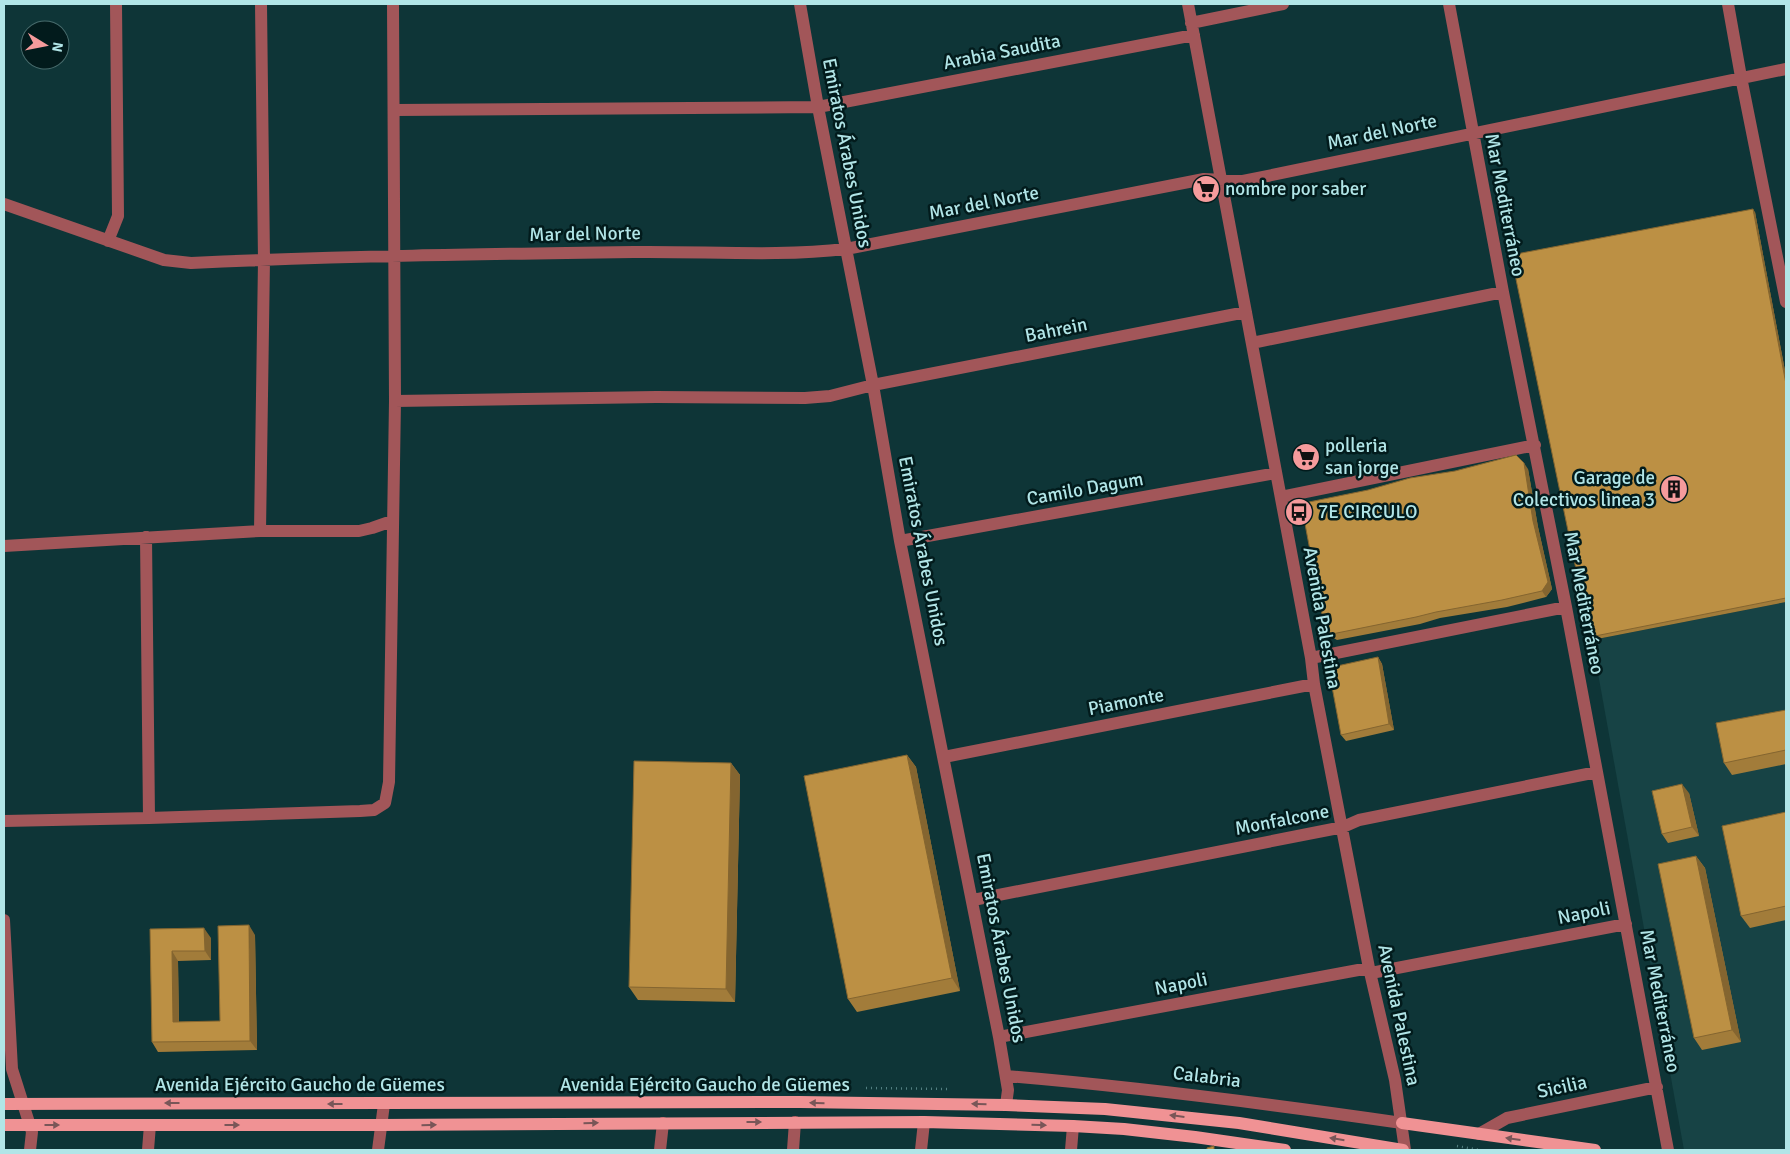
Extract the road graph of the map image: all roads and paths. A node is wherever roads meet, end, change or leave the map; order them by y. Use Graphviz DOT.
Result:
graph roads {
  1 [pos="116,4"];
  2 [pos="261,4"];
  3 [pos="393,4"];
  4 [pos="800,4"];
  5 [pos="1188,4"];
  6 [pos="1283,4"];
  7 [pos="1449,4"];
  8 [pos="1728,4"];
  9 [pos="1192,29"];
  10 [pos="1786,68"];
  11 [pos="1741,77"];
  12 [pos="818,107"];
  13 [pos="394,110"];
  14 [pos="1472,132"];
  15 [pos="1221,179"];
  16 [pos="4,204"];
  17 [pos="108,241"];
  18 [pos="846,249"];
  19 [pos="394,255"];
  20 [pos="264,260"];
  21 [pos="1503,292"];
  22 [pos="1786,302"];
  23 [pos="1246,312"];
  24 [pos="1252,343"];
  25 [pos="873,385"];
  26 [pos="395,401"];
  27 [pos="1535,445"];
  28 [pos="1276,473"];
  29 [pos="1281,497"];
  30 [pos="392,521"];
  31 [pos="260,531"];
  32 [pos="146,537"];
  33 [pos="900,542"];
  34 [pos="4,546"];
  35 [pos="1566,607"];
  36 [pos="1311,658"];
  37 [pos="1314,684"];
  38 [pos="944,757"];
  39 [pos="1597,772"];
  40 [pos="4,816"];
  41 [pos="149,818"];
  42 [pos="4,820"];
  43 [pos="1343,827"];
  44 [pos="4,831"];
  45 [pos="973,900"];
  46 [pos="4,920"];
  47 [pos="1626,924"];
  48 [pos="1370,971"];
  49 [pos="999,1037"];
  50 [pos="1006,1076"];
  51 [pos="1657,1087"];
  52 [pos="4,1104"];
  53 [pos="22,1104"];
  54 [pos="384,1104"];
  55 [pos="1006,1104"];
  56 [pos="663,1122"];
  57 [pos="795,1122"];
  58 [pos="924,1122"];
  59 [pos="1402,1123"];
  60 [pos="4,1125"];
  61 [pos="30,1125"];
  62 [pos="150,1125"];
  63 [pos="380,1126"];
  64 [pos="1073,1126"];
  65 [pos="1479,1134"];
  66 [pos="30,1150"];
  67 [pos="148,1150"];
  68 [pos="378,1150"];
  69 [pos="660,1150"];
  70 [pos="793,1150"];
  71 [pos="921,1150"];
  72 [pos="1071,1150"];
  73 [pos="1285,1150"];
  74 [pos="1404,1150"];
  75 [pos="1595,1150"];
  76 [pos="1668,1150"];
  1 -- 17 [label="street"];
  2 -- 20 [label="street"];
  3 -- 13 [label="street"];
  4 -- 12 [label="street, Emiratos Árabes Unidos"];
  5 -- 9 [label="street, Avenida Palestina"];
  6 -- 9 [label="street, Arabia Saudita"];
  7 -- 14 [label="street, Mar Mediterráneo"];
  8 -- 11 [label="street"];
  9 -- 12 [label="street, Arabia Saudita"];
  9 -- 15 [label="street, Avenida Palestina"];
  10 -- 11 [label="street, Mar del Norte"];
  11 -- 14 [label="street, Mar del Norte"];
  11 -- 22 [label="street"];
  12 -- 13 [label="street, Arabia Saudita"];
  12 -- 18 [label="street, Emiratos Árabes Unidos"];
  13 -- 19 [label="street"];
  14 -- 15 [label="street, Mar del Norte"];
  14 -- 21 [label="street, Mar Mediterráneo"];
  15 -- 18 [label="street, Mar del Norte"];
  15 -- 23 [label="street, Avenida Palestina"];
  16 -- 17 [label="street, Mar del Norte"];
  17 -- 20 [label="street, Mar del Norte"];
  18 -- 19 [label="street, Mar del Norte"];
  18 -- 25 [label="street, Emiratos Árabes Unidos"];
  19 -- 20 [label="street, Mar del Norte"];
  19 -- 26 [label="street"];
  20 -- 31 [label="street"];
  21 -- 24 [label="street"];
  21 -- 27 [label="street, Mar Mediterráneo"];
  23 -- 24 [label="street, Avenida Palestina"];
  23 -- 25 [label="street, Bahrein"];
  24 -- 28 [label="street, Avenida Palestina"];
  25 -- 26 [label="street, Bahrein"];
  25 -- 33 [label="street, Emiratos Árabes Unidos"];
  26 -- 30 [label="street"];
  27 -- 29 [label="street"];
  27 -- 35 [label="street, Mar Mediterráneo"];
  28 -- 29 [label="street, Avenida Palestina"];
  28 -- 33 [label="street, Camilo Dagum"];
  29 -- 36 [label="street, Avenida Palestina"];
  30 -- 31 [label="street"];
  30 -- 41 [label="street"];
  31 -- 32 [label="street"];
  32 -- 34 [label="street"];
  32 -- 41 [label="street"];
  33 -- 38 [label="street, Emiratos Árabes Unidos"];
  35 -- 36 [label="street"];
  35 -- 39 [label="street, Mar Mediterráneo"];
  36 -- 37 [label="street, Avenida Palestina"];
  37 -- 38 [label="street, Piamonte"];
  37 -- 43 [label="street, Avenida Palestina"];
  38 -- 45 [label="street, Emiratos Árabes Unidos"];
  39 -- 43 [label="street, Monfalcone"];
  39 -- 47 [label="street, Mar Mediterráneo"];
  40 -- 42 [label="street"];
  41 -- 42 [label="street"];
  42 -- 44 [label="street"];
  43 -- 45 [label="street, Monfalcone"];
  43 -- 48 [label="street, Avenida Palestina"];
  45 -- 49 [label="street, Emiratos Árabes Unidos"];
  46 -- 53 [label="street"];
  47 -- 48 [label="street, Napoli"];
  47 -- 51 [label="street, Mar Mediterráneo"];
  48 -- 49 [label="street, Napoli"];
  48 -- 59 [label="street, Avenida Palestina"];
  49 -- 50 [label="street, Emiratos Árabes Unidos"];
  50 -- 55 [label="street, Emiratos Árabes Unidos"];
  50 -- 59 [label="street, Calabria"];
  51 -- 65 [label="street, Sicilia"];
  51 -- 76 [label="street, Mar Mediterráneo"];
  52 -- 53 [label="main road, Avenida Ejército Gaucho de Güemes"];
  54 -- 53 [label="main road, Avenida Ejército Gaucho de Güemes, one-way"];
  53 -- 61 [label="street"];
  55 -- 54 [label="main road, Avenida Ejército Gaucho de Güemes, one-way"];
  54 -- 63 [label="street"];
  74 -- 55 [label="main road, Avenida Ejército Gaucho de Güemes, one-way"];
  56 -- 57 [label="main road, Avenida Ejército Gaucho de Güemes, one-way"];
  63 -- 56 [label="main road, Avenida Ejército Gaucho de Güemes, one-way"];
  56 -- 69 [label="street"];
  57 -- 58 [label="main road, Avenida Ejército Gaucho de Güemes"];
  57 -- 70 [label="street"];
  58 -- 64 [label="main road, Avenida Ejército Gaucho de Güemes, one-way"];
  58 -- 71 [label="street"];
  59 -- 65 [label="main road"];
  59 -- 74 [label="street, Avenida Palestina"];
  60 -- 61 [label="main road, Avenida Ejército Gaucho de Güemes"];
  61 -- 62 [label="main road, Avenida Ejército Gaucho de Güemes, one-way"];
  61 -- 66 [label="street"];
  62 -- 63 [label="main road, Avenida Ejército Gaucho de Güemes, one-way"];
  62 -- 67 [label="street"];
  63 -- 68 [label="street"];
  64 -- 72 [label="street"];
  64 -- 73 [label="main road, Avenida Ejército Gaucho de Güemes"];
  75 -- 65 [label="main road, one-way"];
}
